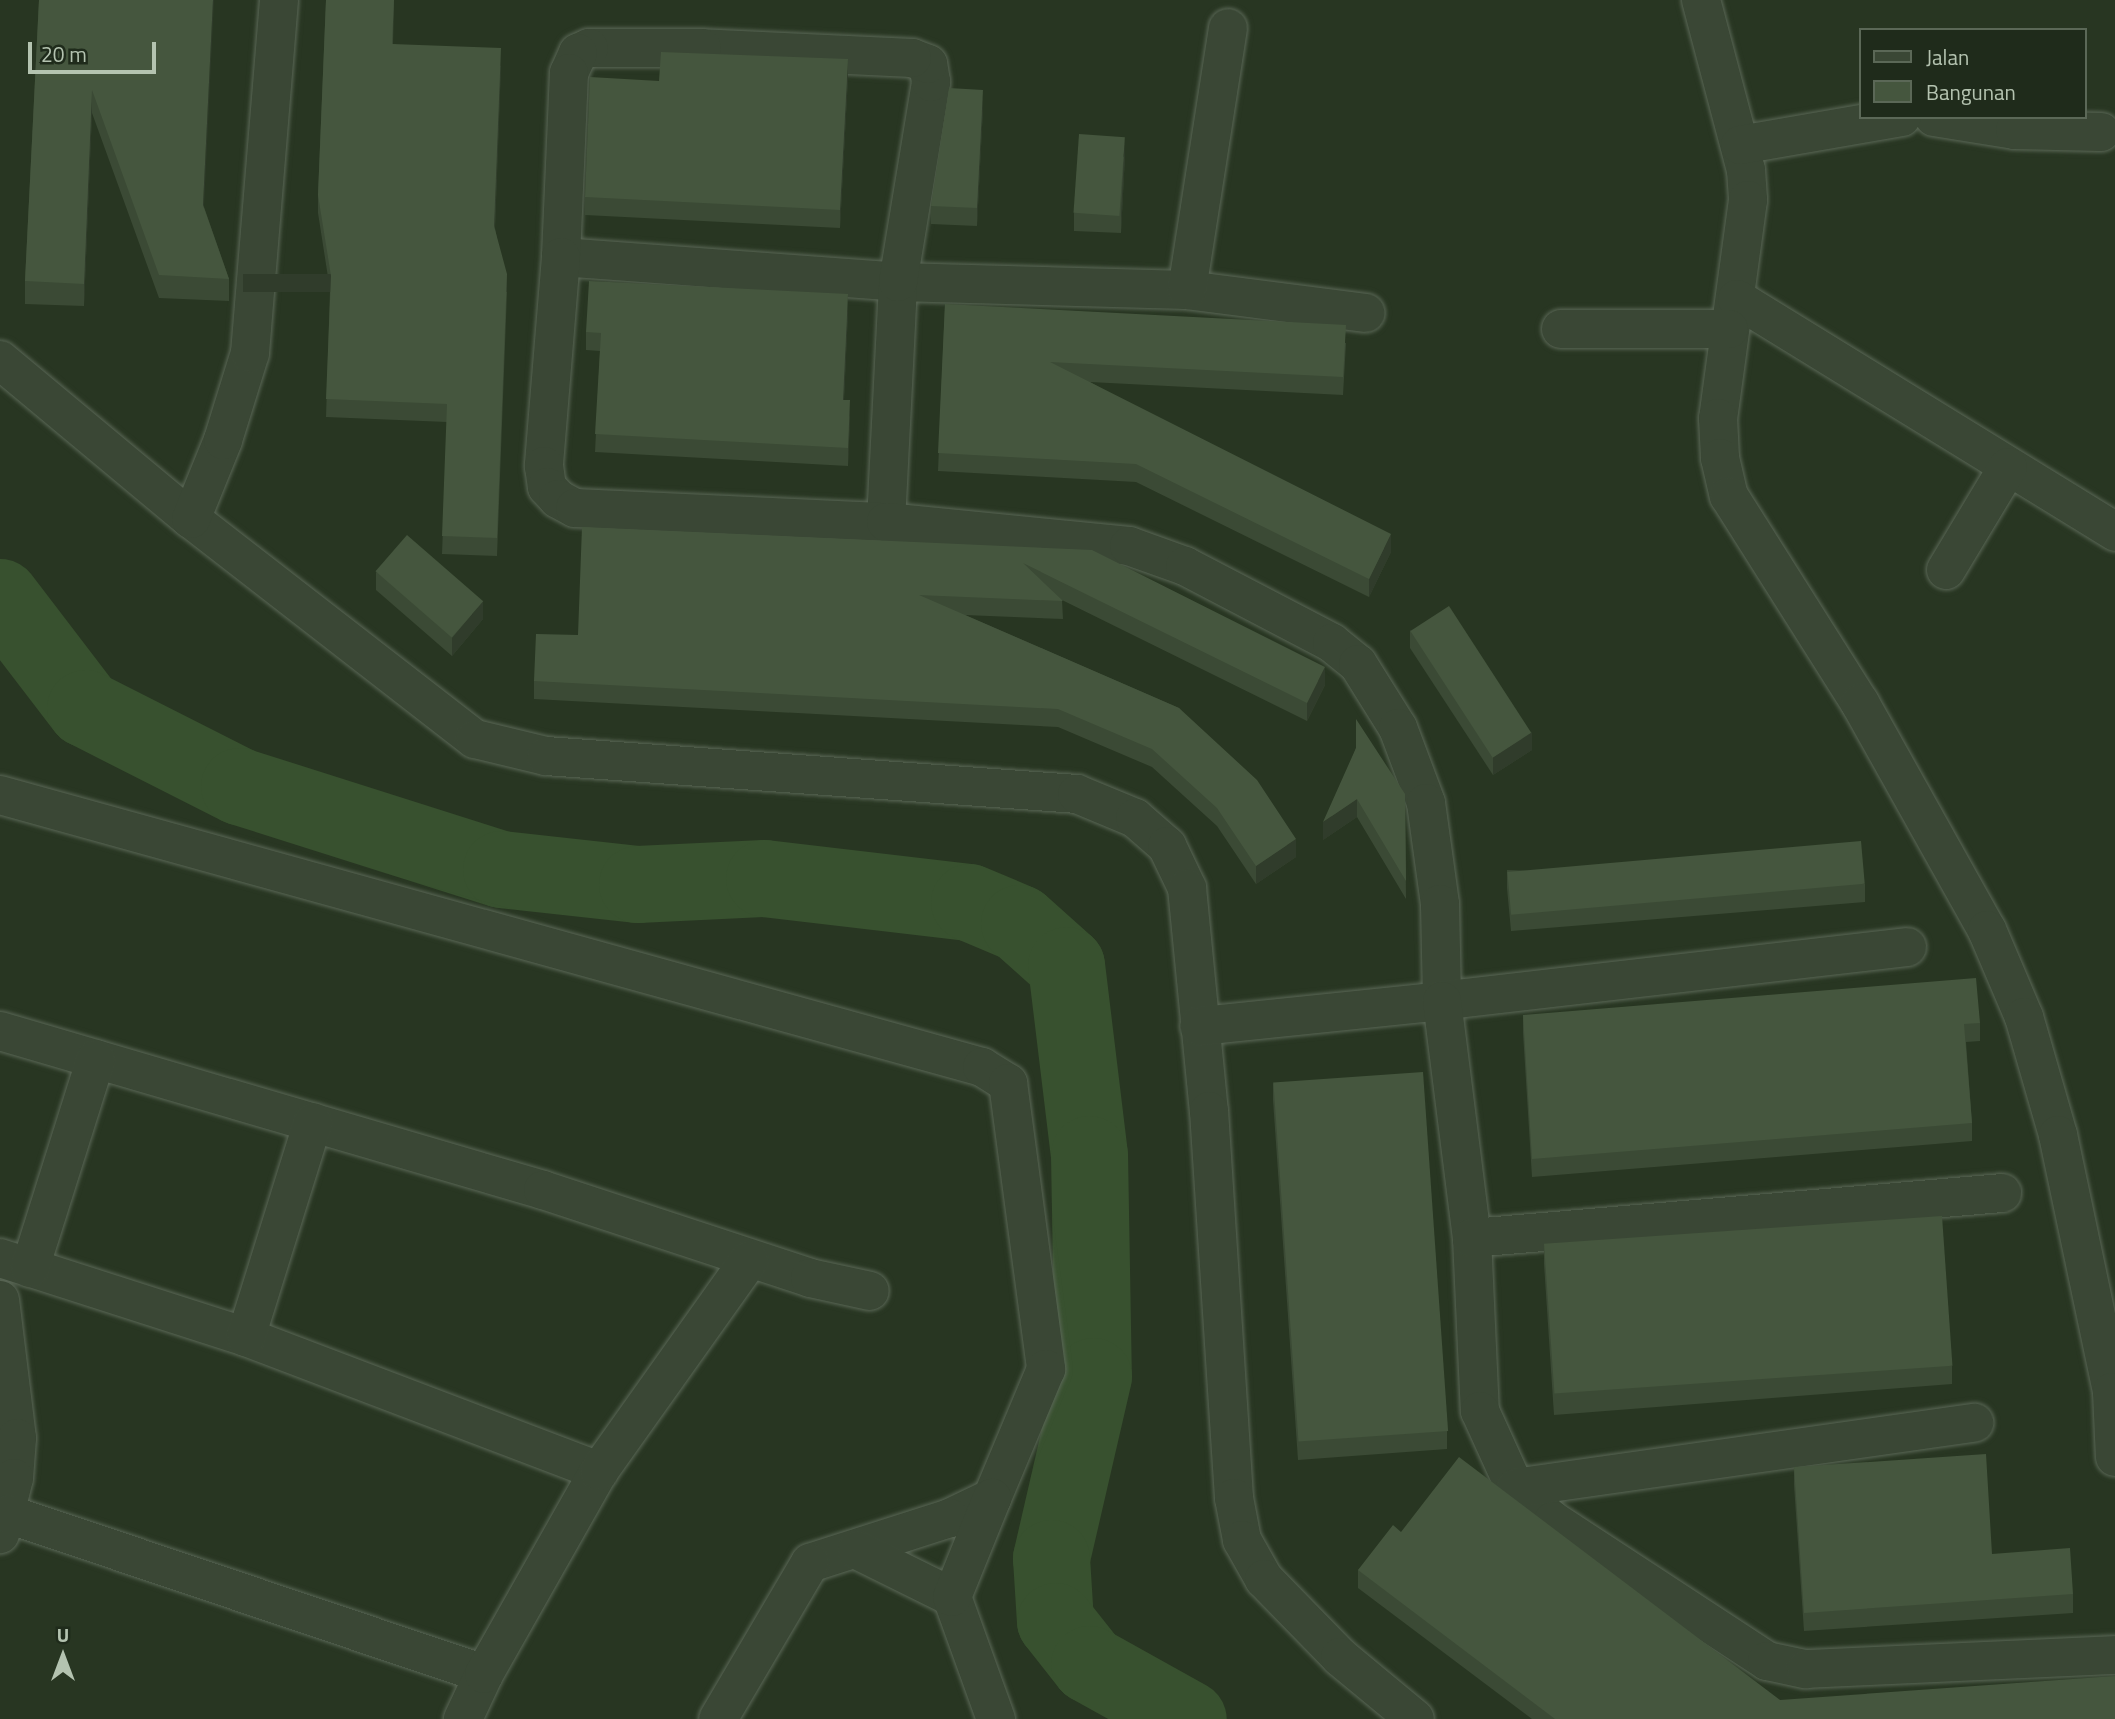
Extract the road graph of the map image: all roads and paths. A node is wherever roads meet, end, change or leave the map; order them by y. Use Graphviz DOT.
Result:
graph roads {
  1 [pos="279,0"];
  2 [pos="1701,0"];
  3 [pos="1228,29"];
  4 [pos="1890,119"];
  5 [pos="1946,119"];
  6 [pos="2101,132"];
  7 [pos="1740,145"];
  8 [pos="561,257"];
  9 [pos="898,282"];
  10 [pos="1187,290"];
  11 [pos="1366,313"];
  12 [pos="1733,314"];
  13 [pos="1561,329"];
  14 [pos="0,360"];
  15 [pos="2008,467"];
  16 [pos="191,519"];
  17 [pos="886,522"];
  18 [pos="2115,532"];
  19 [pos="1946,570"];
  20 [pos="0,795"];
  21 [pos="1907,947"];
  22 [pos="1442,1000"];
  23 [pos="1199,1026"];
  24 [pos="0,1031"];
  25 [pos="96,1059"];
  26 [pos="313,1122"];
  27 [pos="2002,1193"];
  28 [pos="1472,1238"];
  29 [pos="749,1259"];
  30 [pos="15,1263"];
  31 [pos="870,1291"];
  32 [pos="0,1300"];
  33 [pos="246,1337"];
  34 [pos="6,1400"];
  35 [pos="1974,1423"];
  36 [pos="8,1439"];
  37 [pos="2115,1457"];
  38 [pos="599,1471"];
  39 [pos="1515,1488"];
  40 [pos="992,1498"];
  41 [pos="4,1524"];
  42 [pos="857,1550"];
  43 [pos="952,1597"];
  44 [pos="2115,1655"];
  45 [pos="484,1674"];
  46 [pos="463,1719"];
  47 [pos="718,1719"];
  48 [pos="996,1719"];
  49 [pos="1415,1719"];
  1 -- 16 [label="street"];
  2 -- 7 [label="street"];
  3 -- 10 [label="street"];
  4 -- 7 [label="street"];
  5 -- 6 [label="street"];
  7 -- 12 [label="street"];
  8 -- 9 [label="street"];
  8 -- 9 [label="street"];
  8 -- 17 [label="street"];
  9 -- 10 [label="street"];
  9 -- 17 [label="street"];
  10 -- 11 [label="street"];
  12 -- 13 [label="street"];
  12 -- 15 [label="street"];
  12 -- 37 [label="street"];
  14 -- 16 [label="street"];
  15 -- 18 [label="street"];
  15 -- 19 [label="street"];
  16 -- 23 [label="street"];
  17 -- 22 [label="street"];
  20 -- 40 [label="street"];
  21 -- 22 [label="street"];
  22 -- 23 [label="street"];
  22 -- 28 [label="street"];
  23 -- 49 [label="street"];
  24 -- 25 [label="street"];
  25 -- 26 [label="street"];
  25 -- 30 [label="street"];
  26 -- 29 [label="street"];
  26 -- 33 [label="street"];
  27 -- 28 [label="street"];
  28 -- 39 [label="street"];
  29 -- 31 [label="street"];
  29 -- 38 [label="street"];
  30 -- 33 [label="street"];
  32 -- 34 [label="street"];
  33 -- 38 [label="street"];
  34 -- 36 [label="street"];
  35 -- 39 [label="street"];
  36 -- 41 [label="street"];
  38 -- 45 [label="street"];
  39 -- 44 [label="street"];
  40 -- 42 [label="street"];
  40 -- 43 [label="street"];
  41 -- 45 [label="street"];
  42 -- 43 [label="street"];
  42 -- 47 [label="street"];
  43 -- 48 [label="street"];
  45 -- 46 [label="street"];
}
